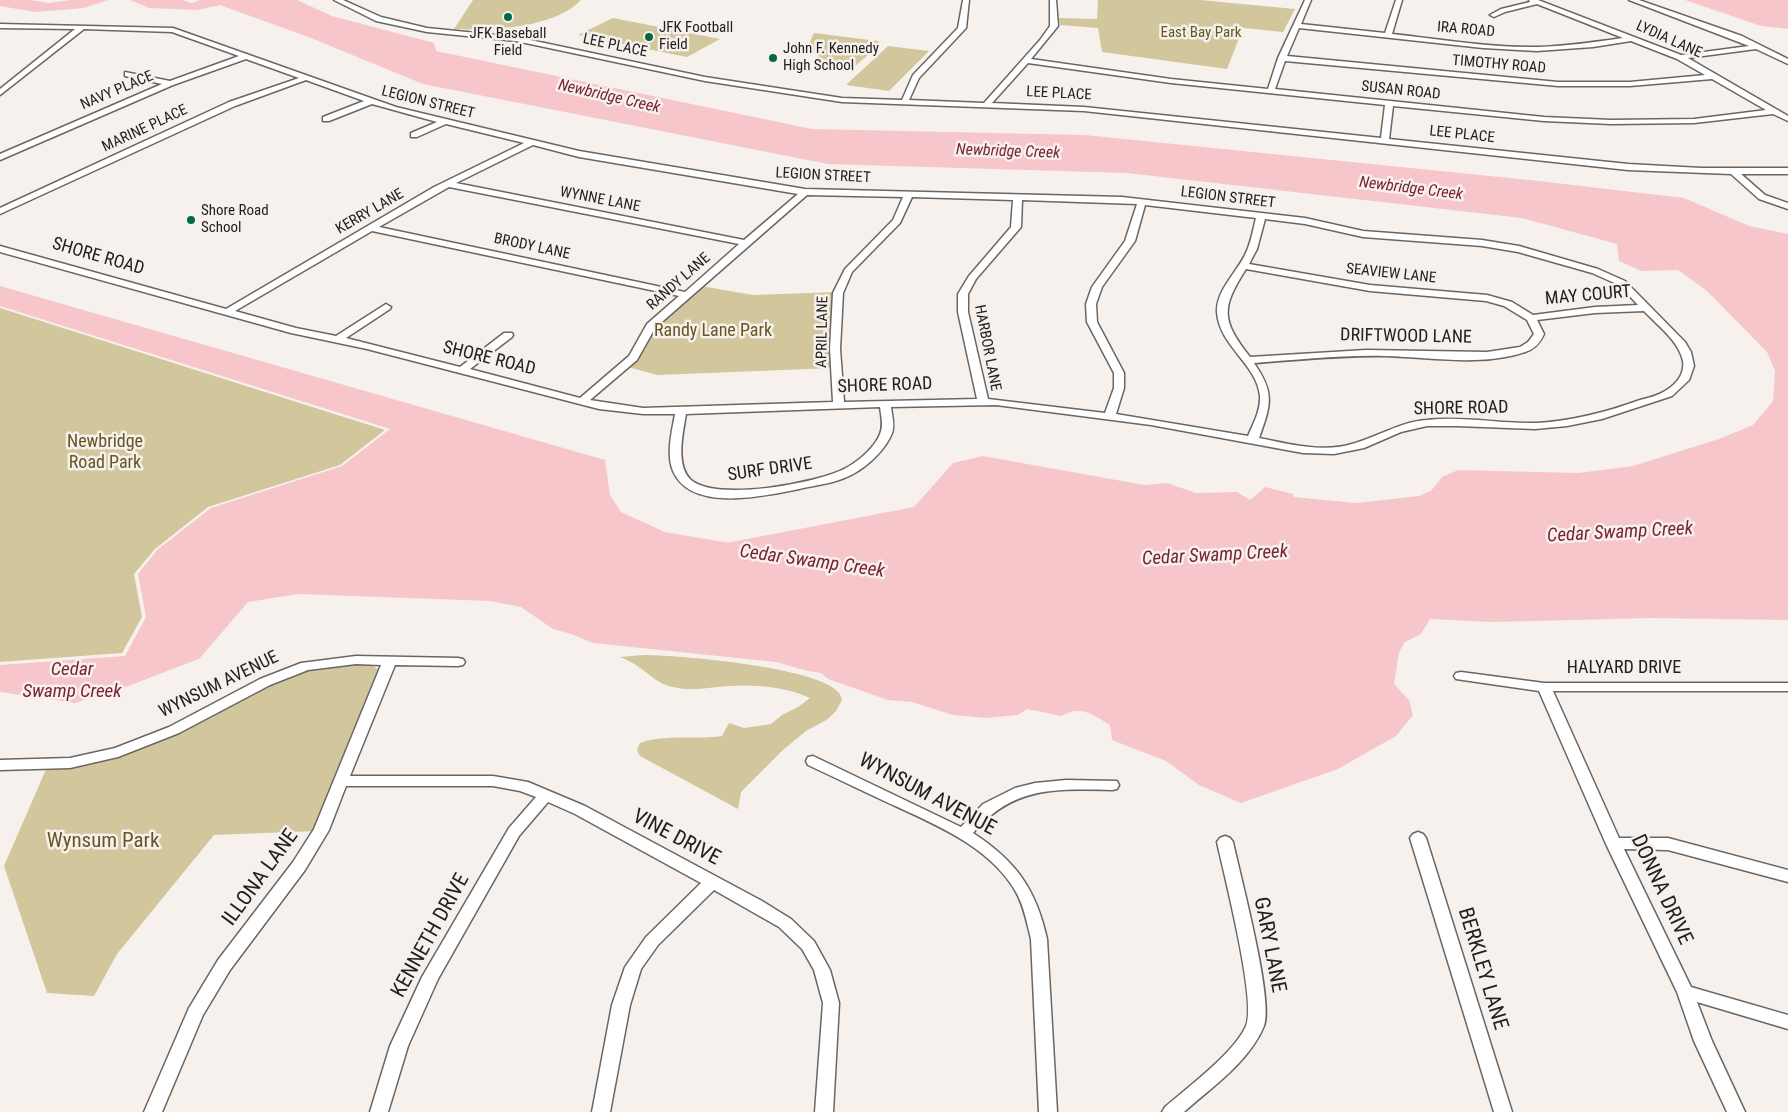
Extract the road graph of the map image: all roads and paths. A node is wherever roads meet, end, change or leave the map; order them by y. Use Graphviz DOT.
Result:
graph roads {
  1 [pos="337,0"];
  2 [pos="966,0"];
  3 [pos="1053,0"];
  4 [pos="1308,0"];
  5 [pos="1398,0"];
  6 [pos="1632,0"];
  7 [pos="1534,1"];
  8 [pos="1494,14"];
  9 [pos="0,26"];
  10 [pos="1296,26"];
  11 [pos="82,27"];
  12 [pos="1388,36"];
  13 [pos="1633,38"];
  14 [pos="1756,46"];
  15 [pos="247,56"];
  16 [pos="1680,57"];
  17 [pos="1282,58"];
  18 [pos="1026,61"];
  19 [pos="1788,62"];
  20 [pos="128,74"];
  21 [pos="1714,76"];
  22 [pos="305,78"];
  23 [pos="170,83"];
  24 [pos="1271,91"];
  25 [pos="0,93"];
  26 [pos="370,102"];
  27 [pos="904,103"];
  28 [pos="1388,103"];
  29 [pos="986,105"];
  30 [pos="1774,111"];
  31 [pos="326,119"];
  32 [pos="1788,120"];
  33 [pos="444,122"];
  34 [pos="414,134"];
  35 [pos="1386,141"];
  36 [pos="531,143"];
  37 [pos="0,157"];
  38 [pos="1733,171"];
  39 [pos="1788,171"];
  40 [pos="448,184"];
  41 [pos="805,192"];
  42 [pos="909,194"];
  43 [pos="1018,197"];
  44 [pos="1142,202"];
  45 [pos="1788,206"];
  46 [pos="0,211"];
  47 [pos="1261,216"];
  48 [pos="371,228"];
  49 [pos="746,244"];
  50 [pos="0,248"];
  51 [pos="1244,266"];
  52 [pos="686,295"];
  53 [pos="386,307"];
  54 [pos="1647,308"];
  55 [pos="227,312"];
  56 [pos="1531,318"];
  57 [pos="508,336"];
  58 [pos="338,340"];
  59 [pos="1247,360"];
  60 [pos="462,370"];
  61 [pos="583,401"];
  62 [pos="983,403"];
  63 [pos="886,404"];
  64 [pos="839,405"];
  65 [pos="681,410"];
  66 [pos="1109,417"];
  67 [pos="1252,441"];
  68 [pos="389,662"];
  69 [pos="458,662"];
  70 [pos="1460,676"];
  71 [pos="1544,687"];
  72 [pos="1787,689"];
  73 [pos="813,761"];
  74 [pos="0,765"];
  75 [pos="342,781"];
  76 [pos="1112,785"];
  77 [pos="546,795"];
  78 [pos="963,835"];
  79 [pos="1418,838"];
  80 [pos="1225,842"];
  81 [pos="1614,844"];
  82 [pos="1788,876"];
  83 [pos="712,882"];
  84 [pos="1685,992"];
  85 [pos="1788,1022"];
  86 [pos="153,1112"];
  87 [pos="379,1112"];
  88 [pos="601,1112"];
  89 [pos="824,1112"];
  90 [pos="1048,1112"];
  91 [pos="1171,1112"];
  92 [pos="1503,1112"];
  93 [pos="1736,1112"];
  1 -- 27 [label="street, LEE PLACE"];
  2 -- 27 [label="street"];
  3 -- 18 [label="street"];
  4 -- 10 [label="street"];
  5 -- 12 [label="street"];
  6 -- 14 [label="street"];
  7 -- 8 [label="street"];
  7 -- 13 [label="street, LYDIA LANE"];
  9 -- 11 [label="street, LEGION STREET"];
  10 -- 12 [label="street, IRA ROAD"];
  10 -- 17 [label="street"];
  11 -- 15 [label="street, LEGION STREET"];
  11 -- 25 [label="street"];
  12 -- 13 [label="street, IRA ROAD"];
  13 -- 16 [label="street, LYDIA LANE"];
  14 -- 16 [label="street"];
  14 -- 19 [label="street"];
  15 -- 22 [label="street, LEGION STREET"];
  15 -- 23 [label="street, NAVY PLACE"];
  16 -- 21 [label="street, LYDIA LANE"];
  17 -- 21 [label="street, TIMOTHY ROAD"];
  17 -- 24 [label="street"];
  18 -- 24 [label="street, SUSAN ROAD"];
  18 -- 29 [label="street"];
  20 -- 23 [label="street"];
  21 -- 30 [label="street, LYDIA LANE"];
  22 -- 26 [label="street, LEGION STREET"];
  22 -- 46 [label="street, MARINE PLACE"];
  23 -- 37 [label="street, NAVY PLACE"];
  24 -- 28 [label="street, SUSAN ROAD"];
  26 -- 31 [label="street"];
  26 -- 33 [label="street, LEGION STREET"];
  27 -- 29 [label="street, LEE PLACE"];
  28 -- 30 [label="street, SUSAN ROAD"];
  28 -- 35 [label="street"];
  29 -- 35 [label="street, LEE PLACE"];
  30 -- 32 [label="street, LYDIA LANE"];
  33 -- 34 [label="street"];
  33 -- 36 [label="street, LEGION STREET"];
  35 -- 38 [label="street, LEE PLACE"];
  36 -- 40 [label="street, KERRY LANE"];
  36 -- 41 [label="street, LEGION STREET"];
  38 -- 39 [label="street, LEE PLACE"];
  38 -- 45 [label="street"];
  40 -- 48 [label="street, KERRY LANE"];
  40 -- 49 [label="street, WYNNE LANE"];
  41 -- 42 [label="street, LEGION STREET"];
  41 -- 49 [label="street, RANDY LANE"];
  42 -- 43 [label="street, LEGION STREET"];
  42 -- 64 [label="street, APRIL LANE"];
  43 -- 44 [label="street, LEGION STREET"];
  43 -- 62 [label="street, HARBOR LANE"];
  44 -- 47 [label="street, LEGION STREET"];
  44 -- 66 [label="street"];
  47 -- 51 [label="street"];
  47 -- 54 [label="street, LEGION STREET"];
  48 -- 52 [label="street, BRODY LANE"];
  48 -- 55 [label="street, KERRY LANE"];
  49 -- 52 [label="street, RANDY LANE"];
  50 -- 55 [label="street, SHORE ROAD"];
  51 -- 56 [label="street, SEAVIEW LANE"];
  51 -- 59 [label="street"];
  52 -- 61 [label="street, RANDY LANE"];
  53 -- 58 [label="street"];
  54 -- 56 [label="street, MAY COURT"];
  54 -- 67 [label="street, SHORE ROAD"];
  55 -- 58 [label="street, SHORE ROAD"];
  56 -- 59 [label="street, DRIFTWOOD LANE"];
  57 -- 60 [label="street"];
  58 -- 60 [label="street, SHORE ROAD"];
  59 -- 67 [label="street"];
  60 -- 61 [label="street, SHORE ROAD"];
  61 -- 65 [label="street, SHORE ROAD"];
  62 -- 63 [label="street, SHORE ROAD"];
  62 -- 66 [label="street, SHORE ROAD"];
  63 -- 64 [label="street, SHORE ROAD"];
  63 -- 65 [label="street, SURF DRIVE"];
  64 -- 65 [label="street, SHORE ROAD"];
  66 -- 67 [label="street, SHORE ROAD"];
  68 -- 69 [label="street, WYNSUM AVENUE"];
  68 -- 74 [label="street, WYNSUM AVENUE"];
  68 -- 75 [label="street, ILLONA LANE"];
  70 -- 71 [label="street, HALYARD DRIVE"];
  71 -- 72 [label="street, HALYARD DRIVE"];
  71 -- 81 [label="street, DONNA DRIVE"];
  73 -- 78 [label="street, WYNSUM AVENUE"];
  75 -- 77 [label="street, VINE DRIVE"];
  75 -- 86 [label="street, ILLONA LANE"];
  76 -- 78 [label="street"];
  77 -- 83 [label="street, VINE DRIVE"];
  77 -- 87 [label="street, KENNETH DRIVE"];
  78 -- 90 [label="street, WYNSUM AVENUE"];
  79 -- 92 [label="street, BERKLEY LANE"];
  80 -- 91 [label="street, GARY LANE"];
  81 -- 82 [label="street"];
  81 -- 84 [label="street, DONNA DRIVE"];
  83 -- 88 [label="street"];
  83 -- 89 [label="street, VINE DRIVE"];
  84 -- 85 [label="street"];
  84 -- 93 [label="street, DONNA DRIVE"];
}
